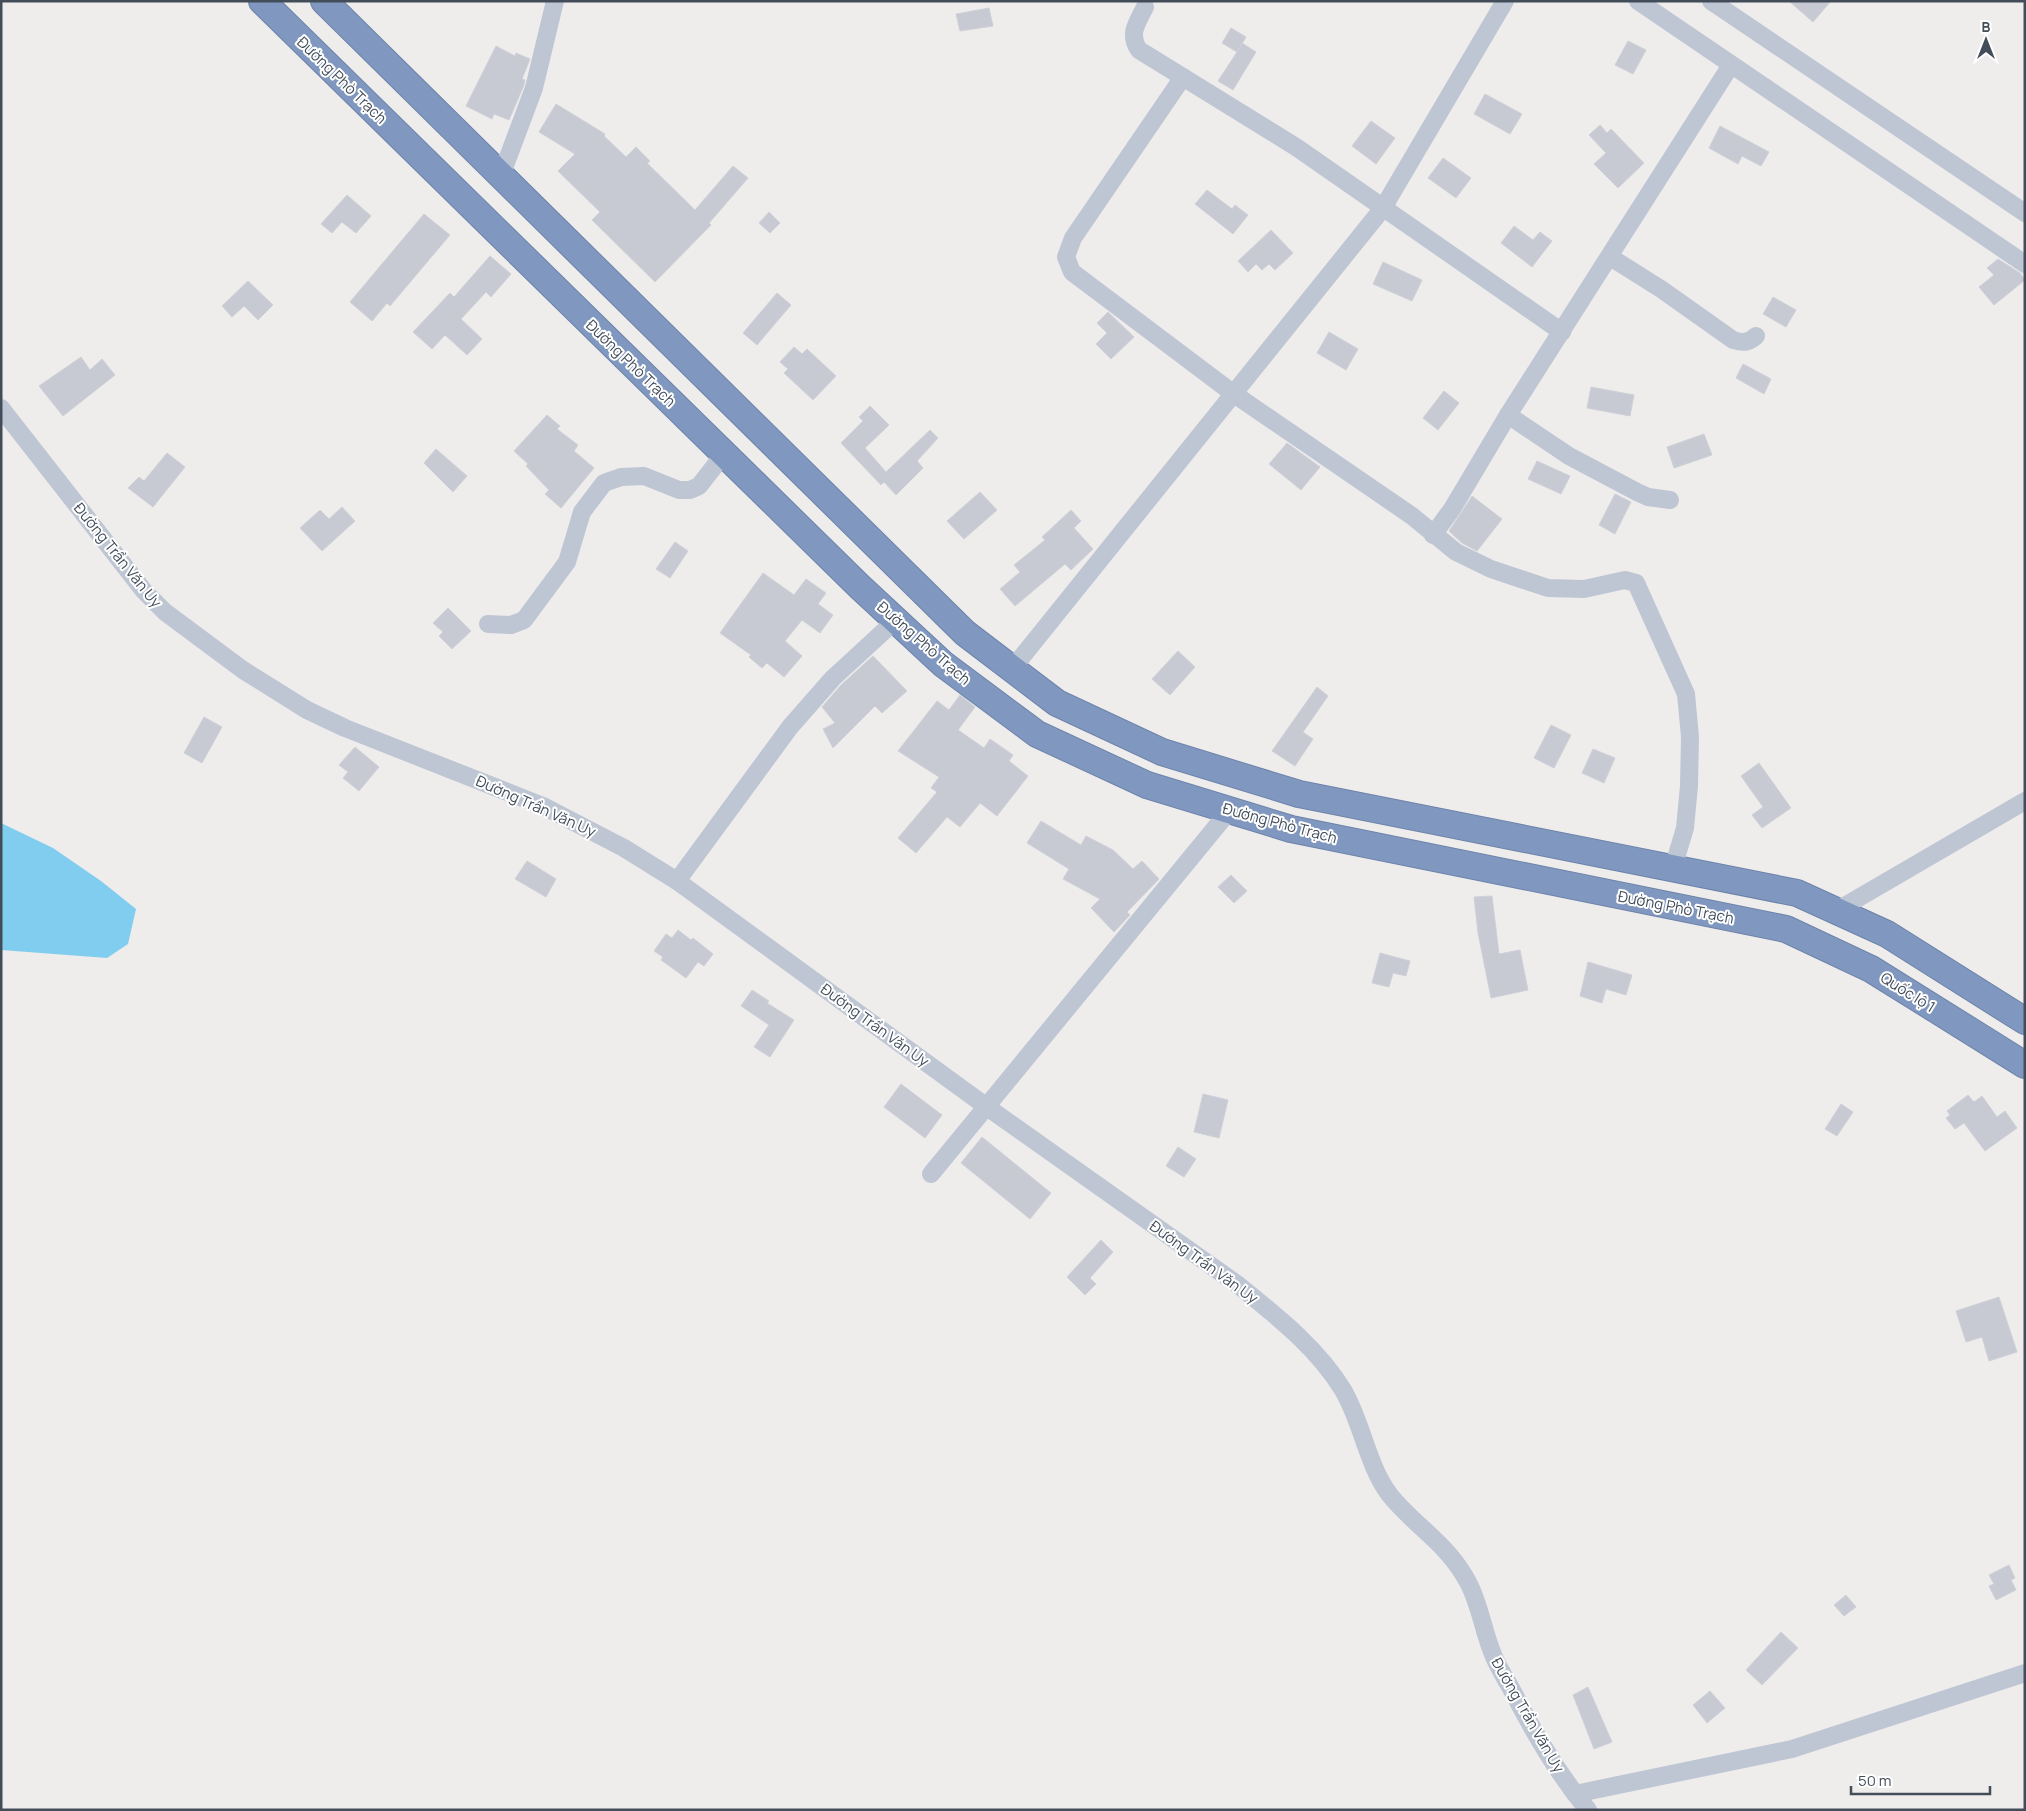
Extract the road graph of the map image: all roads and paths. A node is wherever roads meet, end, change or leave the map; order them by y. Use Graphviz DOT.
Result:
graph roads {
  1 [pos="262,1"];
  2 [pos="324,1"];
  3 [pos="555,1"];
  4 [pos="1505,1"];
  5 [pos="1638,1"];
  6 [pos="1711,1"];
  7 [pos="1145,8"];
  8 [pos="1731,65"];
  9 [pos="1183,78"];
  10 [pos="502,176"];
  11 [pos="1383,208"];
  12 [pos="2025,213"];
  13 [pos="1610,257"];
  14 [pos="2025,264"];
  15 [pos="1562,332"];
  16 [pos="1756,336"];
  17 [pos="1234,394"];
  18 [pos="1,408"];
  19 [pos="1508,415"];
  20 [pos="724,454"];
  21 [pos="1670,500"];
  22 [pos="1433,535"];
  23 [pos="896,620"];
  24 [pos="488,624"];
  25 [pos="1012,669"];
  26 [pos="2025,801"];
  27 [pos="1230,810"];
  28 [pos="1673,868"];
  29 [pos="677,881"];
  30 [pos="1836,911"];
  31 [pos="1786,929"];
  32 [pos="2025,1020"];
  33 [pos="2025,1065"];
  34 [pos="987,1107"];
  35 [pos="931,1174"];
  36 [pos="2025,1673"];
  37 [pos="1575,1794"];
  38 [pos="1588,1810"];
  1 -- 20 [label="highway, Đường Phò Trạch"];
  2 -- 10 [label="highway"];
  3 -- 10 [label="street"];
  4 -- 11 [label="street"];
  5 -- 8 [label="street"];
  6 -- 12 [label="street"];
  7 -- 9 [label="street"];
  8 -- 13 [label="street"];
  8 -- 14 [label="street"];
  9 -- 11 [label="street"];
  9 -- 17 [label="street"];
  10 -- 25 [label="highway"];
  11 -- 15 [label="street"];
  11 -- 17 [label="street"];
  13 -- 15 [label="street"];
  13 -- 16 [label="street"];
  15 -- 19 [label="street"];
  17 -- 22 [label="street"];
  17 -- 25 [label="street"];
  18 -- 29 [label="street, Đường Trần Văn Uy"];
  19 -- 21 [label="street"];
  19 -- 22 [label="street"];
  20 -- 23 [label="highway, Đường Phò Trạch"];
  20 -- 24 [label="street"];
  22 -- 28 [label="street"];
  23 -- 27 [label="highway, Đường Phò Trạch"];
  23 -- 29 [label="street"];
  25 -- 28 [label="highway"];
  26 -- 30 [label="street"];
  27 -- 31 [label="highway, Đường Phò Trạch"];
  27 -- 34 [label="street"];
  28 -- 30 [label="highway"];
  29 -- 34 [label="street, Đường Trần Văn Uy"];
  30 -- 32 [label="highway"];
  31 -- 33 [label="highway, Quốc lộ 1"];
  34 -- 35 [label="street"];
  34 -- 37 [label="street, Đường Trần Văn Uy"];
  36 -- 37 [label="street"];
  37 -- 38 [label="street, Đường Trần Văn Uy"];
}
